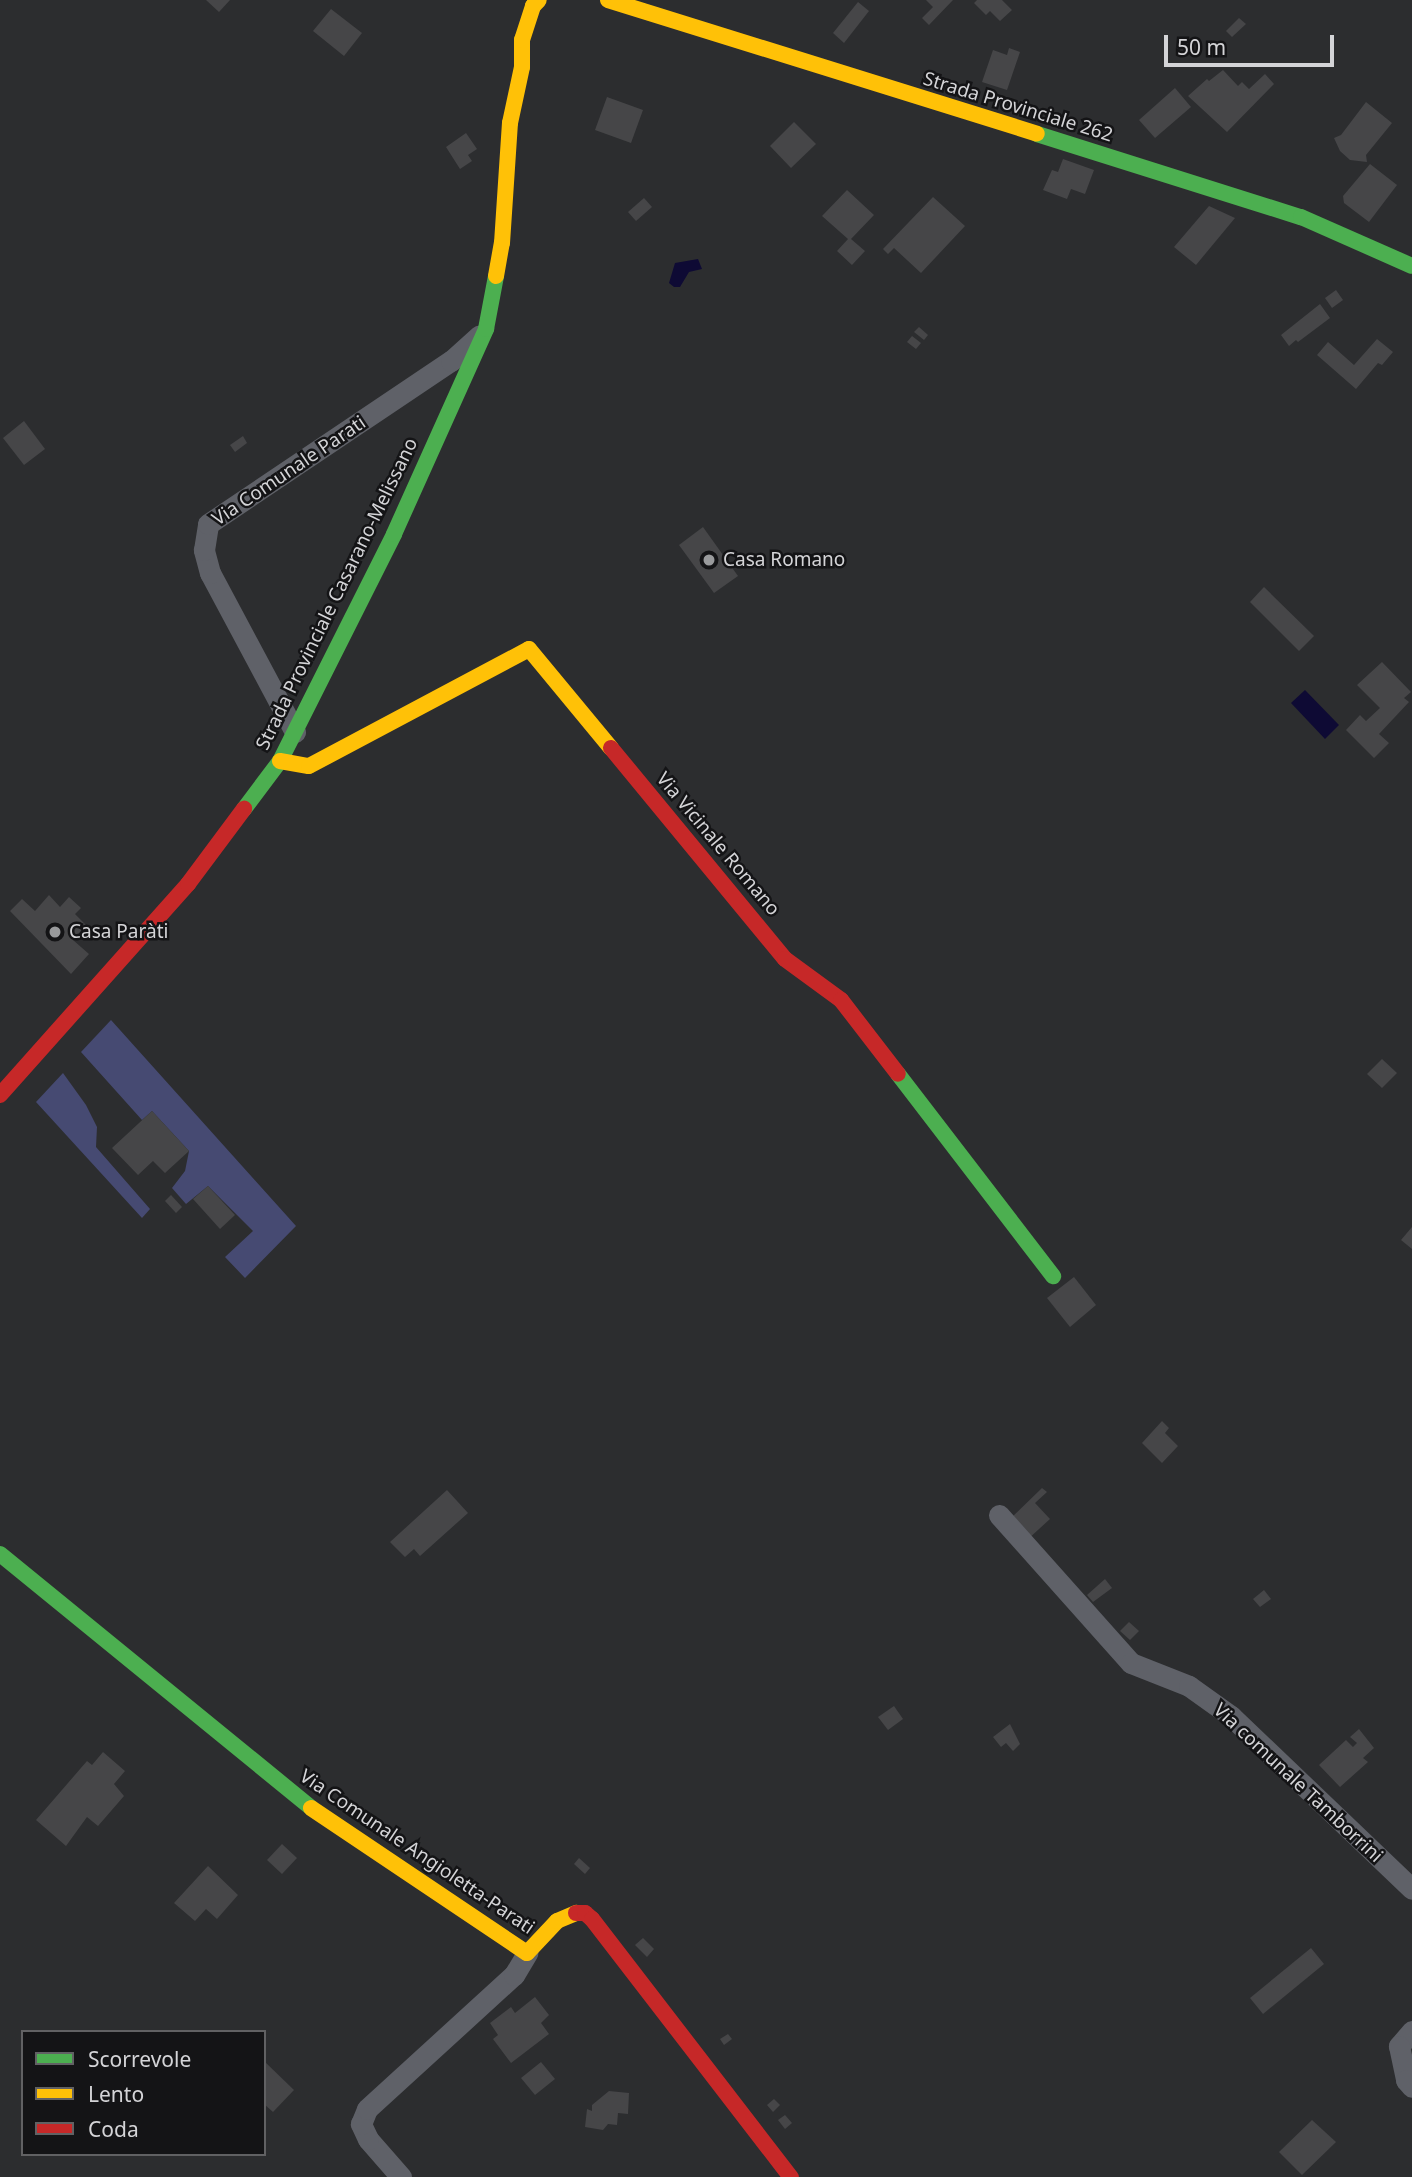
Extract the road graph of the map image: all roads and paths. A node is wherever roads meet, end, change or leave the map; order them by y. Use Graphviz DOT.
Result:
graph roads {
  1 [pos="539,0"];
  2 [pos="608,0"];
  3 [pos="536,49"];
  4 [pos="522,67"];
  5 [pos="1412,266"];
  6 [pos="486,329"];
  7 [pos="295,732"];
  8 [pos="280,761"];
  9 [pos="0,1094"];
  10 [pos="1053,1276"];
  11 [pos="999,1515"];
  12 [pos="0,1554"];
  13 [pos="1412,1889"];
  14 [pos="527,1953"];
  15 [pos="1412,2031"];
  16 [pos="1412,2087"];
  17 [pos="401,2177"];
  18 [pos="791,2177"];
  1 -- 4 [label="street, Strada Provinciale Casarano-Melissano"];
  2 -- 5 [label="street, Strada Provinciale 262"];
  3 -- 4 [label="street, Strada Provinciale Casarano-Melissano"];
  4 -- 6 [label="street, Strada Provinciale Casarano-Melissano"];
  6 -- 7 [label="street, Strada Provinciale Casarano-Melissano"];
  6 -- 7 [label="street, Via Comunale Parati"];
  7 -- 8 [label="street, Strada Provinciale Casarano-Melissano"];
  8 -- 9 [label="street, Strada Provinciale Casarano-Melissano"];
  8 -- 10 [label="street, Via Vicinale Romano"];
  11 -- 13 [label="street, Via comunale Tamborrini"];
  12 -- 14 [label="street, Via Comunale Angioletta-Parati"];
  14 -- 17 [label="street"];
  14 -- 18 [label="street, Via Comunale Angioletta-Parati"];
  15 -- 16 [label="street"];
}
